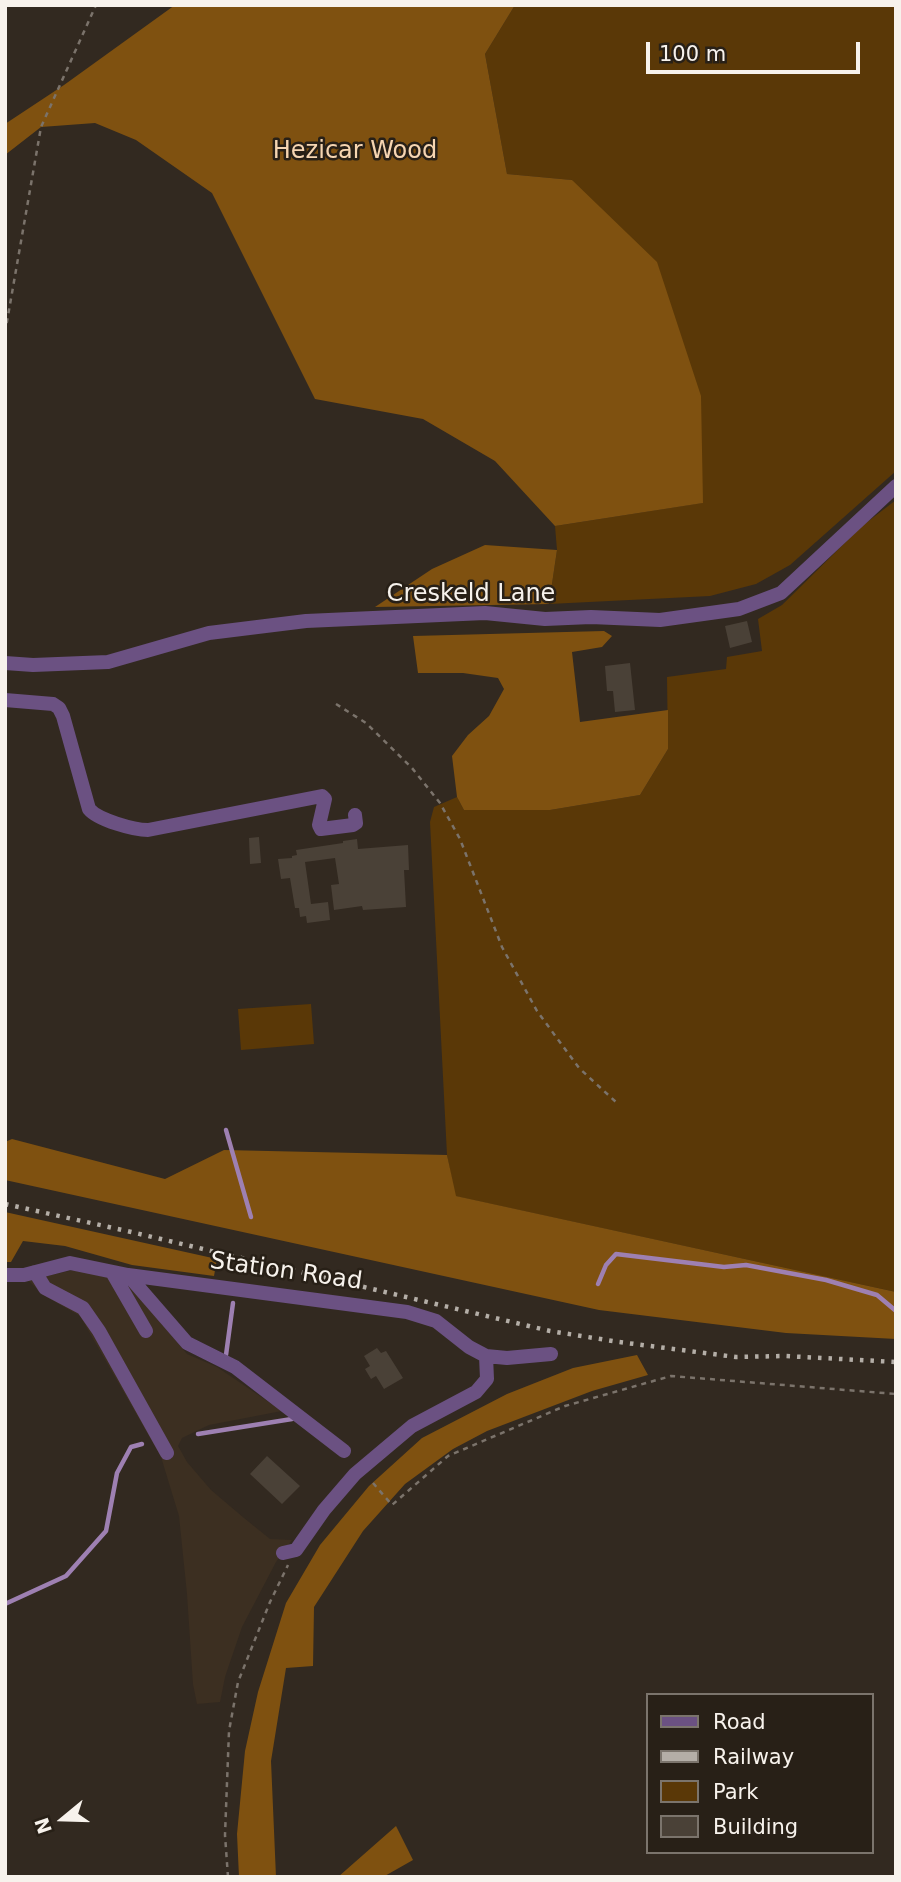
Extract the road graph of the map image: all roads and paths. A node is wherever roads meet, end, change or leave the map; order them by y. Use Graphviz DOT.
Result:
graph roads {
  1 [pos="96,5"];
  2 [pos="5,333"];
  3 [pos="896,486"];
  4 [pos="5,663"];
  5 [pos="5,700"];
  6 [pos="336,704"];
  7 [pos="355,815"];
  8 [pos="617,1103"];
  9 [pos="35,1272"];
  10 [pos="112,1272"];
  11 [pos="5,1275"];
  12 [pos="128,1275"];
  13 [pos="146,1331"];
  14 [pos="551,1354"];
  15 [pos="486,1356"];
  16 [pos="896,1394"];
  17 [pos="344,1451"];
  18 [pos="166,1453"];
  19 [pos="373,1483"];
  20 [pos="290,1551"];
  21 [pos="228,1877"];
  1 -- 2 [label="path"];
  3 -- 4 [label="street, Creskeld Lane"];
  5 -- 7 [label="street"];
  6 -- 8 [label="path"];
  9 -- 10 [label="street, Station Road"];
  9 -- 11 [label="street, Station Road"];
  9 -- 18 [label="street"];
  10 -- 12 [label="street, Station Road"];
  10 -- 13 [label="street"];
  12 -- 15 [label="street, Station Road"];
  12 -- 17 [label="street"];
  14 -- 15 [label="street"];
  15 -- 20 [label="street"];
  16 -- 19 [label="path"];
  20 -- 21 [label="path"];
}
